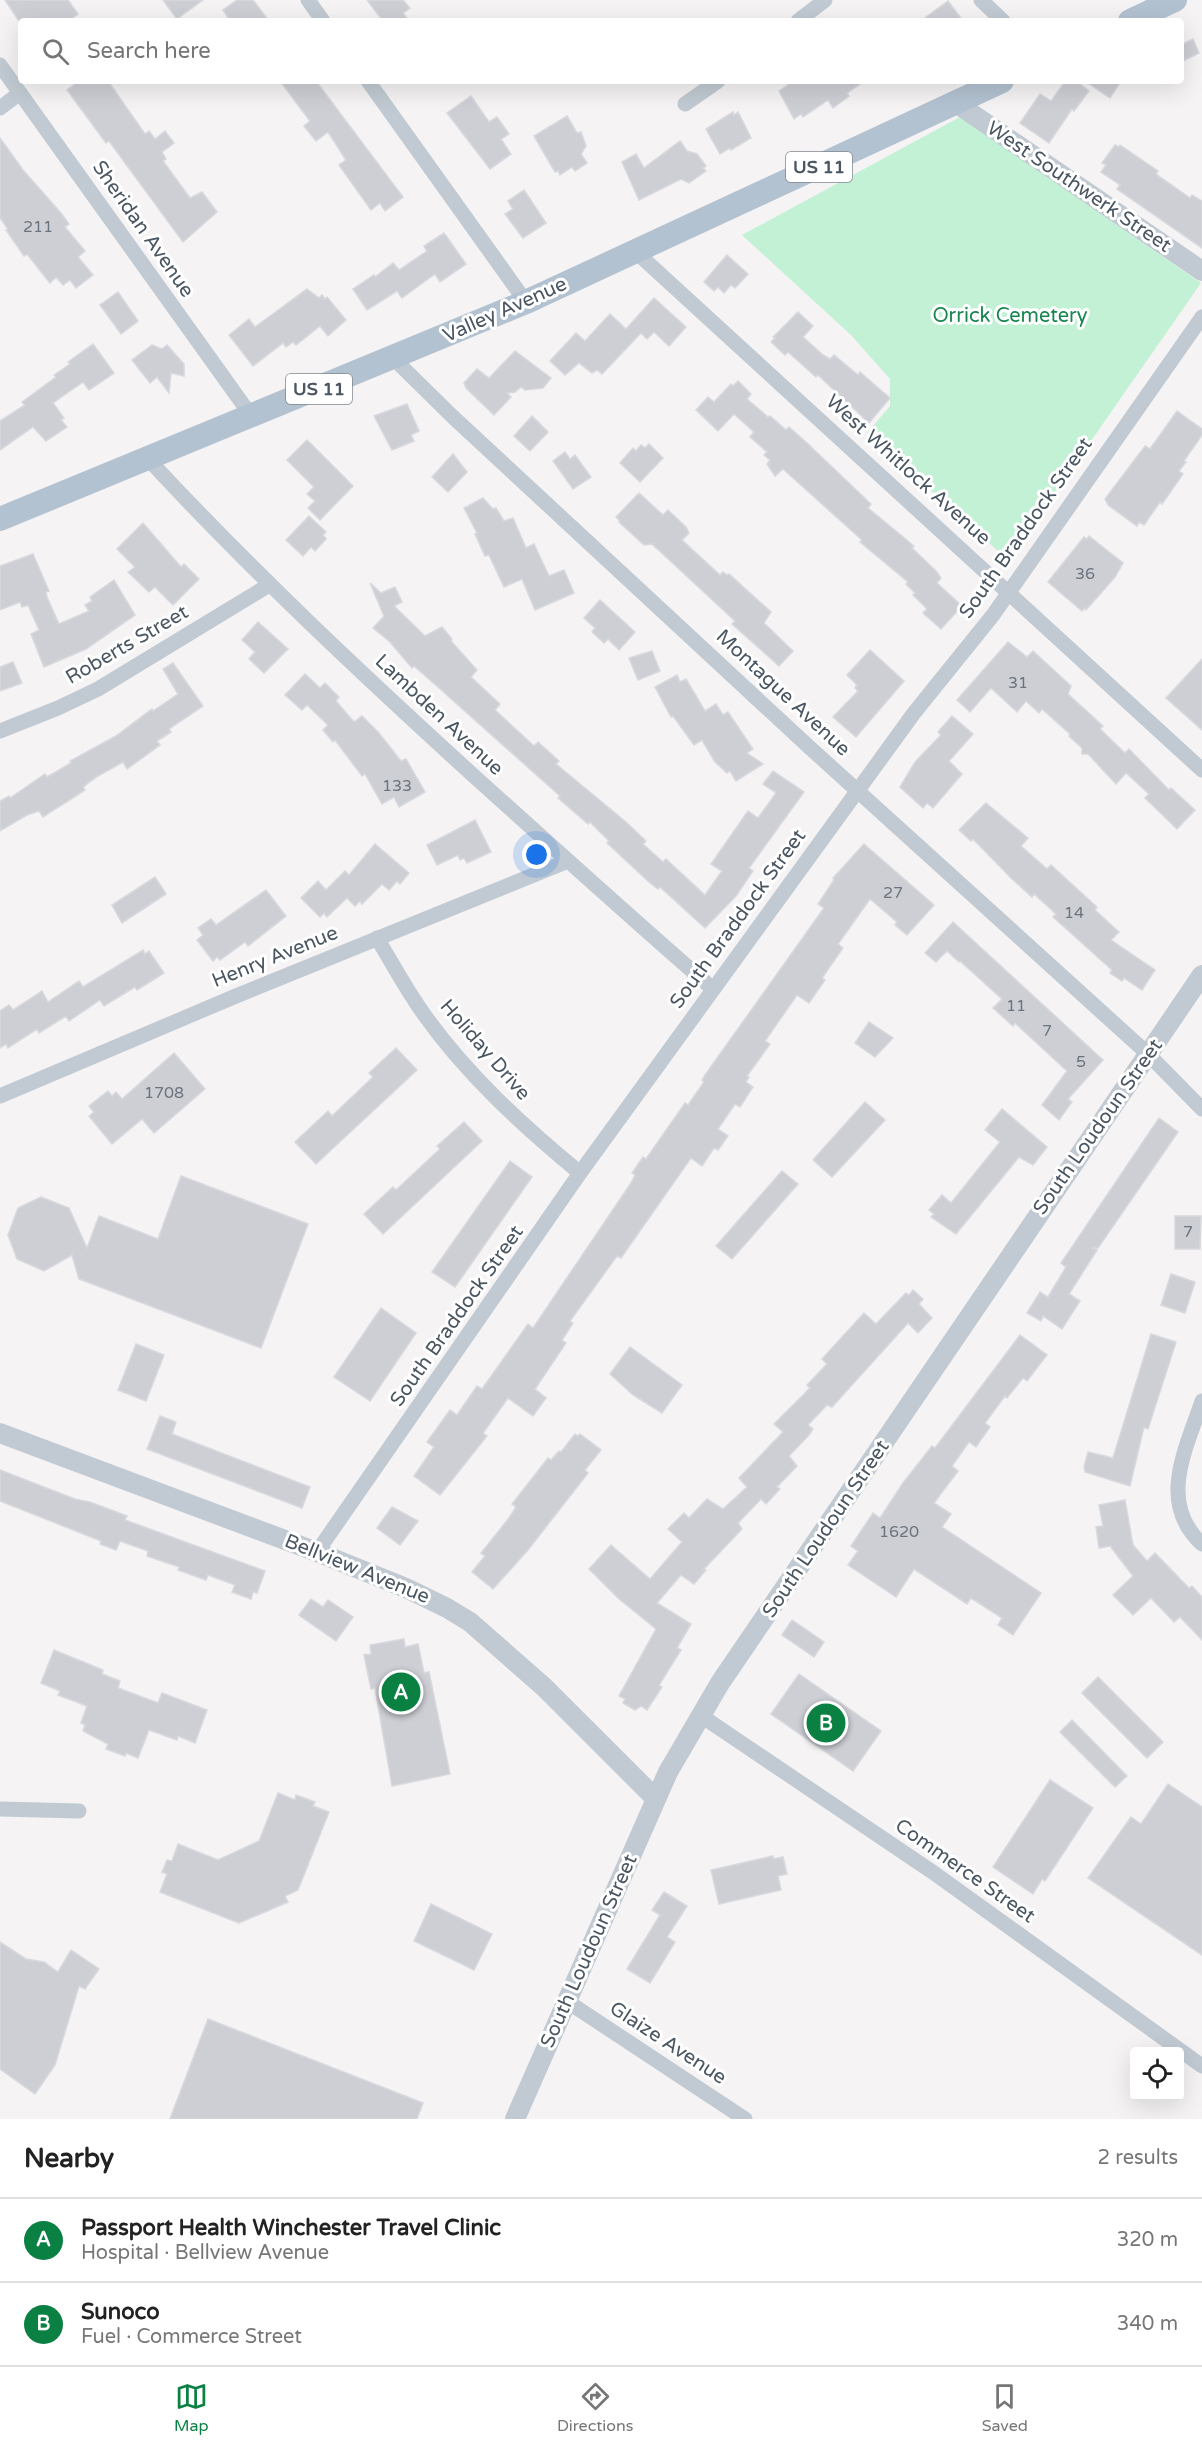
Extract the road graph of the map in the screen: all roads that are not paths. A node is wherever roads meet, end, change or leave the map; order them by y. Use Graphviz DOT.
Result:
graph roads {
  1 [pos="308,0"];
  2 [pos="825,0"];
  3 [pos="981,0"];
  4 [pos="1175,0"];
  5 [pos="321,18"];
  6 [pos="802,18"];
  7 [pos="1000,18"];
  8 [pos="1136,18"];
  9 [pos="0,64"];
  10 [pos="370,84"];
  11 [pos="714,84"];
  12 [pos="996,84"];
  13 [pos="20,93"];
  14 [pos="956,103"];
  15 [pos="685,104"];
  16 [pos="0,108"];
  17 [pos="636,252"];
  18 [pos="1202,271"];
  19 [pos="526,302"];
  20 [pos="1202,317"];
  21 [pos="393,358"];
  22 [pos="252,417"];
  23 [pos="149,460"];
  24 [pos="0,519"];
  25 [pos="269,585"];
  26 [pos="1009,591"];
  27 [pos="0,731"];
  28 [pos="1202,770"];
  29 [pos="857,790"];
  30 [pos="568,861"];
  31 [pos="377,938"];
  32 [pos="1202,975"];
  33 [pos="713,989"];
  34 [pos="1148,1054"];
  35 [pos="0,1096"];
  36 [pos="1202,1109"];
  37 [pos="580,1173"];
  38 [pos="1202,1401"];
  39 [pos="0,1433"];
  40 [pos="1202,1544"];
  41 [pos="317,1552"];
  42 [pos="700,1715"];
  43 [pos="656,1799"];
  44 [pos="0,1809"];
  45 [pos="79,1811"];
  46 [pos="568,2002"];
  47 [pos="1202,2066"];
  48 [pos="515,2119"];
  49 [pos="745,2119"];
  1 -- 5 [label="street"];
  2 -- 6 [label="street"];
  3 -- 7 [label="street"];
  4 -- 8 [label="main road"];
  9 -- 13 [label="street, Sheridan Avenue"];
  10 -- 19 [label="street"];
  11 -- 15 [label="street"];
  12 -- 14 [label="main road, Valley Avenue / US 11"];
  13 -- 16 [label="street"];
  13 -- 22 [label="street, Sheridan Avenue"];
  14 -- 17 [label="main road, Valley Avenue / US 11"];
  14 -- 18 [label="street, West Southwerk Street"];
  17 -- 19 [label="main road, Valley Avenue / US 11"];
  17 -- 26 [label="street, West Whitlock Avenue"];
  19 -- 21 [label="main road, Valley Avenue / US 11"];
  20 -- 26 [label="street, South Braddock Street"];
  21 -- 22 [label="main road, Valley Avenue / US 11"];
  21 -- 29 [label="street, Montague Avenue"];
  22 -- 23 [label="main road, Valley Avenue / US 11"];
  23 -- 24 [label="main road, Valley Avenue / US 11"];
  23 -- 25 [label="street, Lambden Avenue"];
  25 -- 27 [label="street, Roberts Street"];
  25 -- 30 [label="street, Lambden Avenue"];
  26 -- 28 [label="street, West Whitlock Avenue"];
  26 -- 29 [label="street, South Braddock Street"];
  29 -- 33 [label="street, South Braddock Street"];
  29 -- 34 [label="street, Montague Avenue"];
  30 -- 31 [label="street, Henry Avenue"];
  30 -- 33 [label="street, Lambden Avenue"];
  31 -- 35 [label="street, Henry Avenue"];
  31 -- 37 [label="street, Holiday Drive"];
  32 -- 34 [label="street, South Loudoun Street"];
  33 -- 37 [label="street, South Braddock Street"];
  34 -- 36 [label="street, Montague Avenue"];
  34 -- 42 [label="street, South Loudoun Street"];
  37 -- 41 [label="street, South Braddock Street"];
  38 -- 40 [label="street"];
  39 -- 41 [label="street, Bellview Avenue"];
  41 -- 43 [label="street, Bellview Avenue"];
  42 -- 43 [label="street, South Loudoun Street"];
  42 -- 47 [label="street, Commerce Street"];
  43 -- 46 [label="street, South Loudoun Street"];
  44 -- 45 [label="street"];
  46 -- 48 [label="street, South Loudoun Street"];
  46 -- 49 [label="street, Glaize Avenue"];
}
